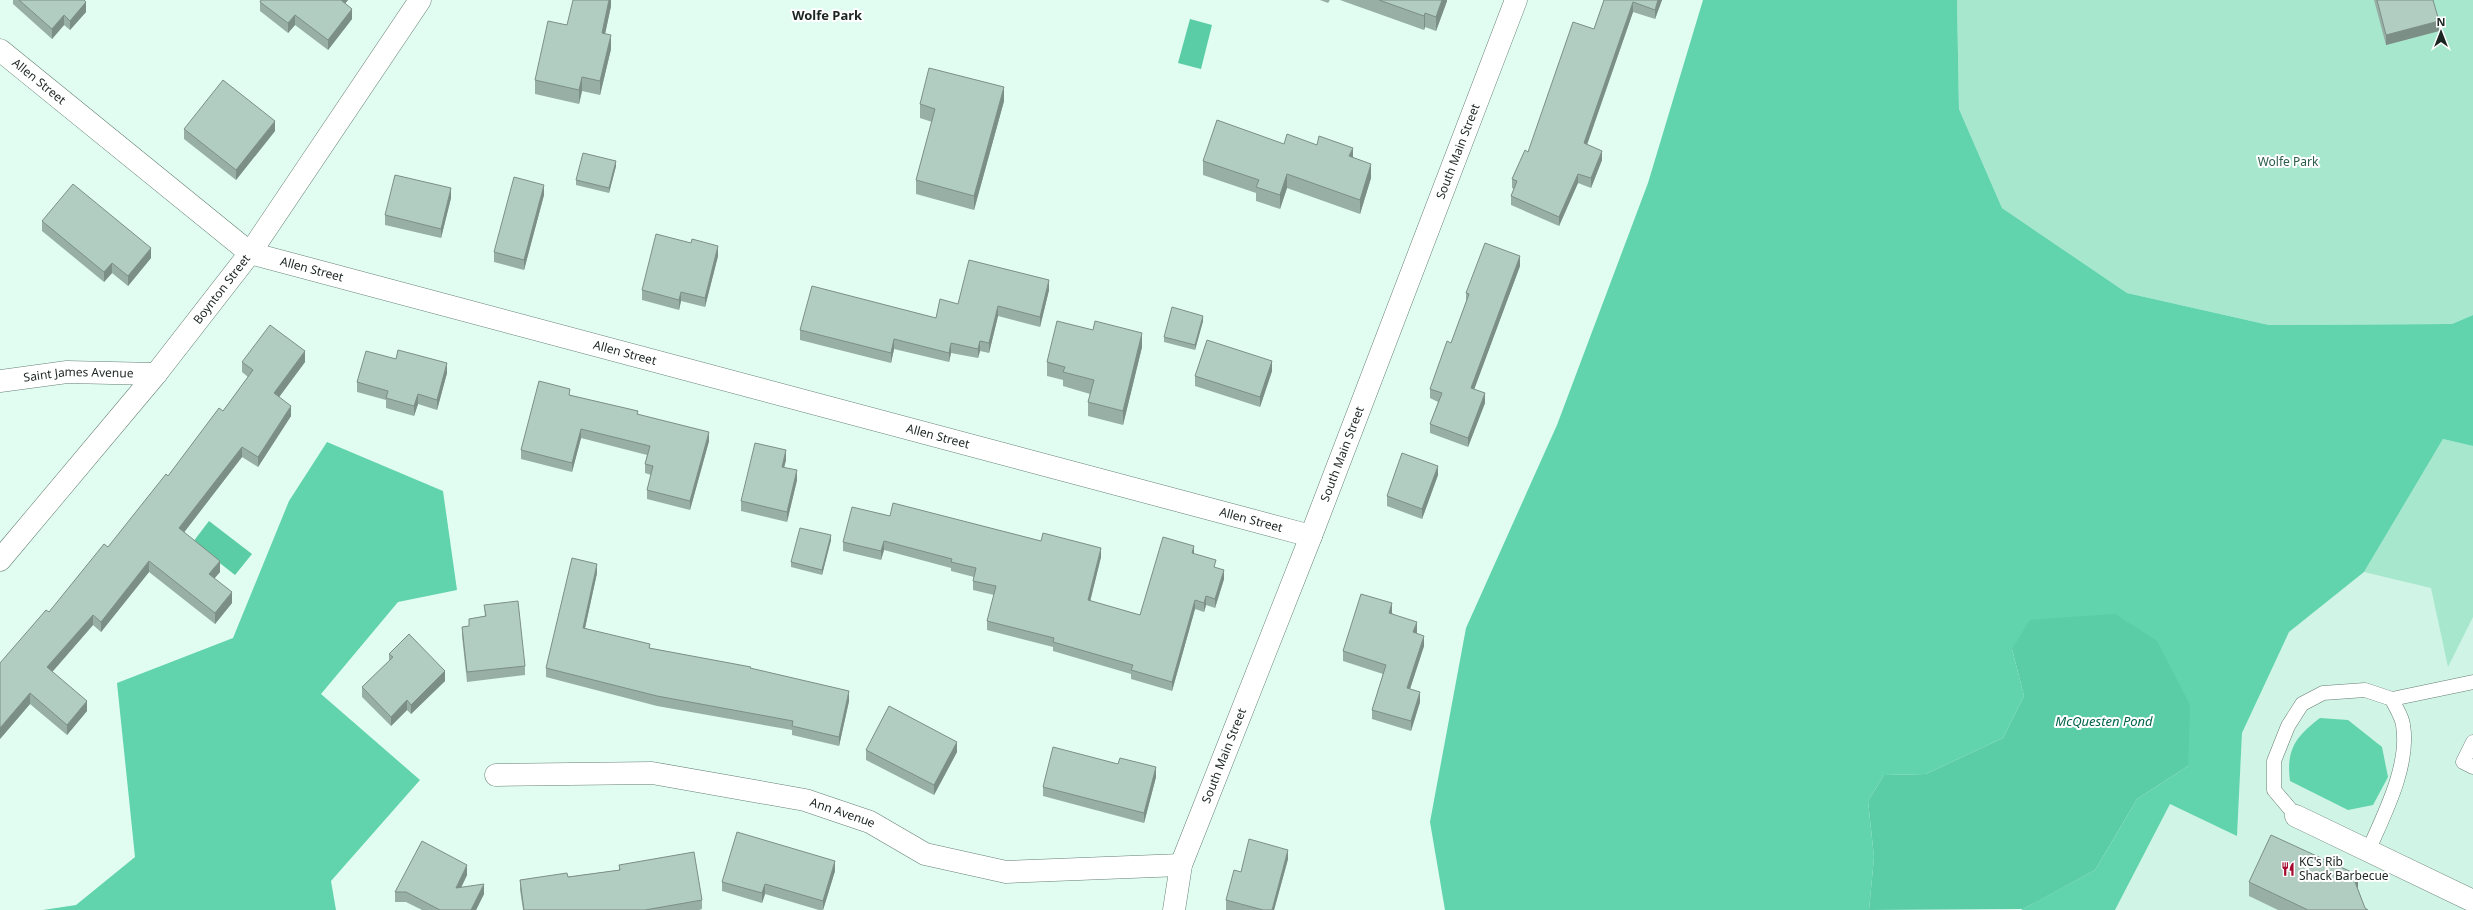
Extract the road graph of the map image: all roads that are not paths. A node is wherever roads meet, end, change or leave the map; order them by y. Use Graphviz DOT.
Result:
graph roads {
  1 [pos="420,0"];
  2 [pos="1516,0"];
  3 [pos="0,50"];
  4 [pos="250,253"];
  5 [pos="156,374"];
  6 [pos="0,381"];
  7 [pos="1311,536"];
  8 [pos="0,560"];
  9 [pos="2473,682"];
  10 [pos="2392,699"];
  11 [pos="2473,742"];
  12 [pos="2473,767"];
  13 [pos="496,775"];
  14 [pos="2296,816"];
  15 [pos="2368,851"];
  16 [pos="1181,865"];
  17 [pos="2473,901"];
  18 [pos="1174,910"];
  1 -- 4 [label="street, Boynton Street"];
  2 -- 7 [label="street, South Main Street"];
  3 -- 4 [label="street, Allen Street"];
  4 -- 5 [label="street, Boynton Street"];
  4 -- 7 [label="street, Allen Street"];
  5 -- 6 [label="street, Saint James Avenue"];
  5 -- 8 [label="street, Boynton Street"];
  7 -- 16 [label="street, South Main Street"];
  9 -- 10 [label="lane"];
  10 -- 14 [label="lane"];
  10 -- 15 [label="lane"];
  11 -- 12 [label="lane"];
  13 -- 16 [label="street, Ann Avenue"];
  14 -- 15 [label="street"];
  15 -- 17 [label="street"];
  16 -- 18 [label="street, South Main Street"];
}
